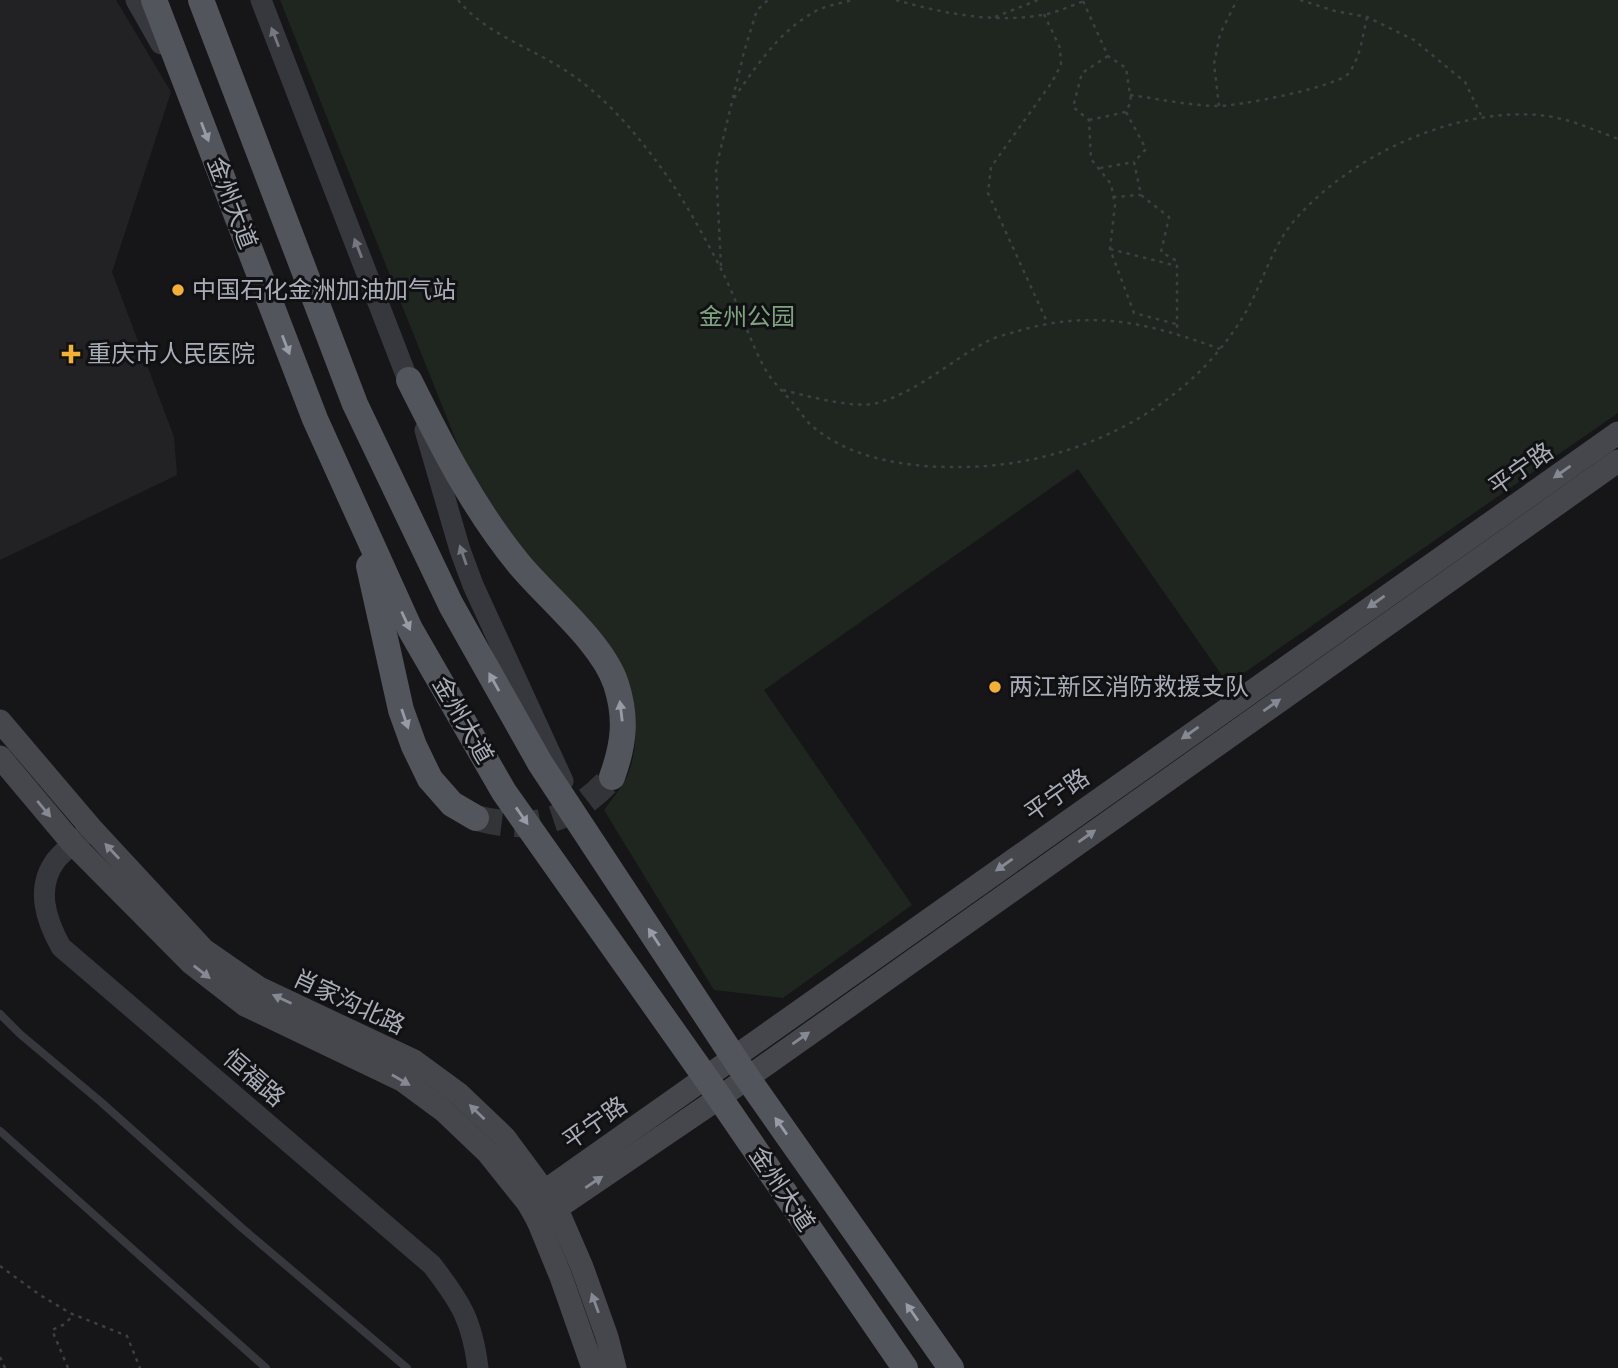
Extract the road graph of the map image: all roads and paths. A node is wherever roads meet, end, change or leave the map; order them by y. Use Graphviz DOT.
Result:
graph roads {
  1 [pos="136,0"];
  2 [pos="154,0"];
  3 [pos="201,0"];
  4 [pos="261,0"];
  5 [pos="458,0"];
  6 [pos="768,0"];
  7 [pos="852,0"];
  8 [pos="896,0"];
  9 [pos="1038,0"];
  10 [pos="1237,0"];
  11 [pos="1300,0"];
  12 [pos="1085,1"];
  13 [pos="1044,14"];
  14 [pos="1367,17"];
  15 [pos="991,19"];
  16 [pos="1108,56"];
  17 [pos="189,92"];
  18 [pos="1130,94"];
  19 [pos="733,100"];
  20 [pos="1219,106"];
  21 [pos="1126,112"];
  22 [pos="1481,115"];
  23 [pos="1089,120"];
  24 [pos="1618,139"];
  25 [pos="1134,162"];
  26 [pos="1098,169"];
  27 [pos="1140,195"];
  28 [pos="1113,197"];
  29 [pos="1110,249"];
  30 [pos="1177,266"];
  31 [pos="722,270"];
  32 [pos="1047,323"];
  33 [pos="1177,324"];
  34 [pos="1177,333"];
  35 [pos="1220,349"];
  36 [pos="410,380"];
  37 [pos="782,390"];
  38 [pos="1618,433"];
  39 [pos="1618,461"];
  40 [pos="356,509"];
  41 [pos="0,722"];
  42 [pos="0,757"];
  43 [pos="612,777"];
  44 [pos="477,818"];
  45 [pos="91,828"];
  46 [pos="591,841"];
  47 [pos="73,844"];
  48 [pos="0,1014"];
  49 [pos="740,1067"];
  50 [pos="713,1088"];
  51 [pos="0,1131"];
  52 [pos="542,1205"];
  53 [pos="0,1266"];
  54 [pos="74,1315"];
  55 [pos="0,1357"];
  56 [pos="5,1368"];
  57 [pos="68,1368"];
  58 [pos="140,1368"];
  59 [pos="266,1368"];
  60 [pos="407,1368"];
  61 [pos="478,1368"];
  62 [pos="593,1368"];
  63 [pos="615,1368"];
  64 [pos="905,1368"];
  65 [pos="951,1368"];
  1 -- 17 [label="street"];
  2 -- 17 [label="main road, 金州大道"];
  46 -- 3 [label="main road, 金州大道, one-way"];
  36 -- 4 [label="street, one-way"];
  5 -- 31 [label="path"];
  6 -- 19 [label="path"];
  7 -- 19 [label="path"];
  8 -- 15 [label="path"];
  9 -- 15 [label="path"];
  10 -- 20 [label="path"];
  11 -- 14 [label="path"];
  12 -- 13 [label="path"];
  12 -- 16 [label="path"];
  13 -- 15 [label="path"];
  13 -- 32 [label="path"];
  14 -- 20 [label="path"];
  14 -- 22 [label="path"];
  16 -- 18 [label="path"];
  16 -- 23 [label="path"];
  17 -- 40 [label="main road, 金州大道, one-way"];
  18 -- 20 [label="path"];
  18 -- 21 [label="path"];
  19 -- 31 [label="path"];
  21 -- 23 [label="path"];
  21 -- 25 [label="path"];
  22 -- 24 [label="path"];
  22 -- 35 [label="path"];
  23 -- 26 [label="path"];
  25 -- 26 [label="path"];
  25 -- 27 [label="path"];
  26 -- 28 [label="path"];
  27 -- 28 [label="path"];
  27 -- 30 [label="path"];
  28 -- 29 [label="path"];
  29 -- 30 [label="path"];
  29 -- 33 [label="path"];
  30 -- 33 [label="path"];
  31 -- 37 [label="path"];
  32 -- 34 [label="path"];
  32 -- 37 [label="path"];
  33 -- 34 [label="path"];
  34 -- 35 [label="path"];
  35 -- 37 [label="path"];
  43 -- 36 [label="main road, one-way"];
  46 -- 36 [label="street, one-way"];
  38 -- 49 [label="main road, 平宁路, one-way"];
  49 -- 39 [label="main road, 平宁路, one-way"];
  40 -- 44 [label="main road, one-way"];
  40 -- 50 [label="main road, 金州大道, one-way"];
  41 -- 45 [label="main road, 肖家沟北路"];
  42 -- 47 [label="main road, 肖家沟北路, one-way"];
  45 -- 47 [label="street, 恒福路"];
  52 -- 45 [label="main road, 肖家沟北路, one-way"];
  49 -- 46 [label="main road, 金州大道, one-way"];
  47 -- 52 [label="main road, 肖家沟北路, one-way"];
  47 -- 61 [label="street, 恒福路"];
  48 -- 60 [label="lane"];
  49 -- 50 [label="main road, 平宁路"];
  65 -- 49 [label="main road, 金州大道, one-way"];
  50 -- 52 [label="main road, 平宁路"];
  50 -- 64 [label="main road, 金州大道"];
  51 -- 59 [label="lane"];
  52 -- 62 [label="main road, 肖家沟北路"];
  63 -- 52 [label="main road, 肖家沟北路, one-way"];
  53 -- 54 [label="path"];
  54 -- 57 [label="path"];
  54 -- 58 [label="path"];
  55 -- 56 [label="path"];
}
